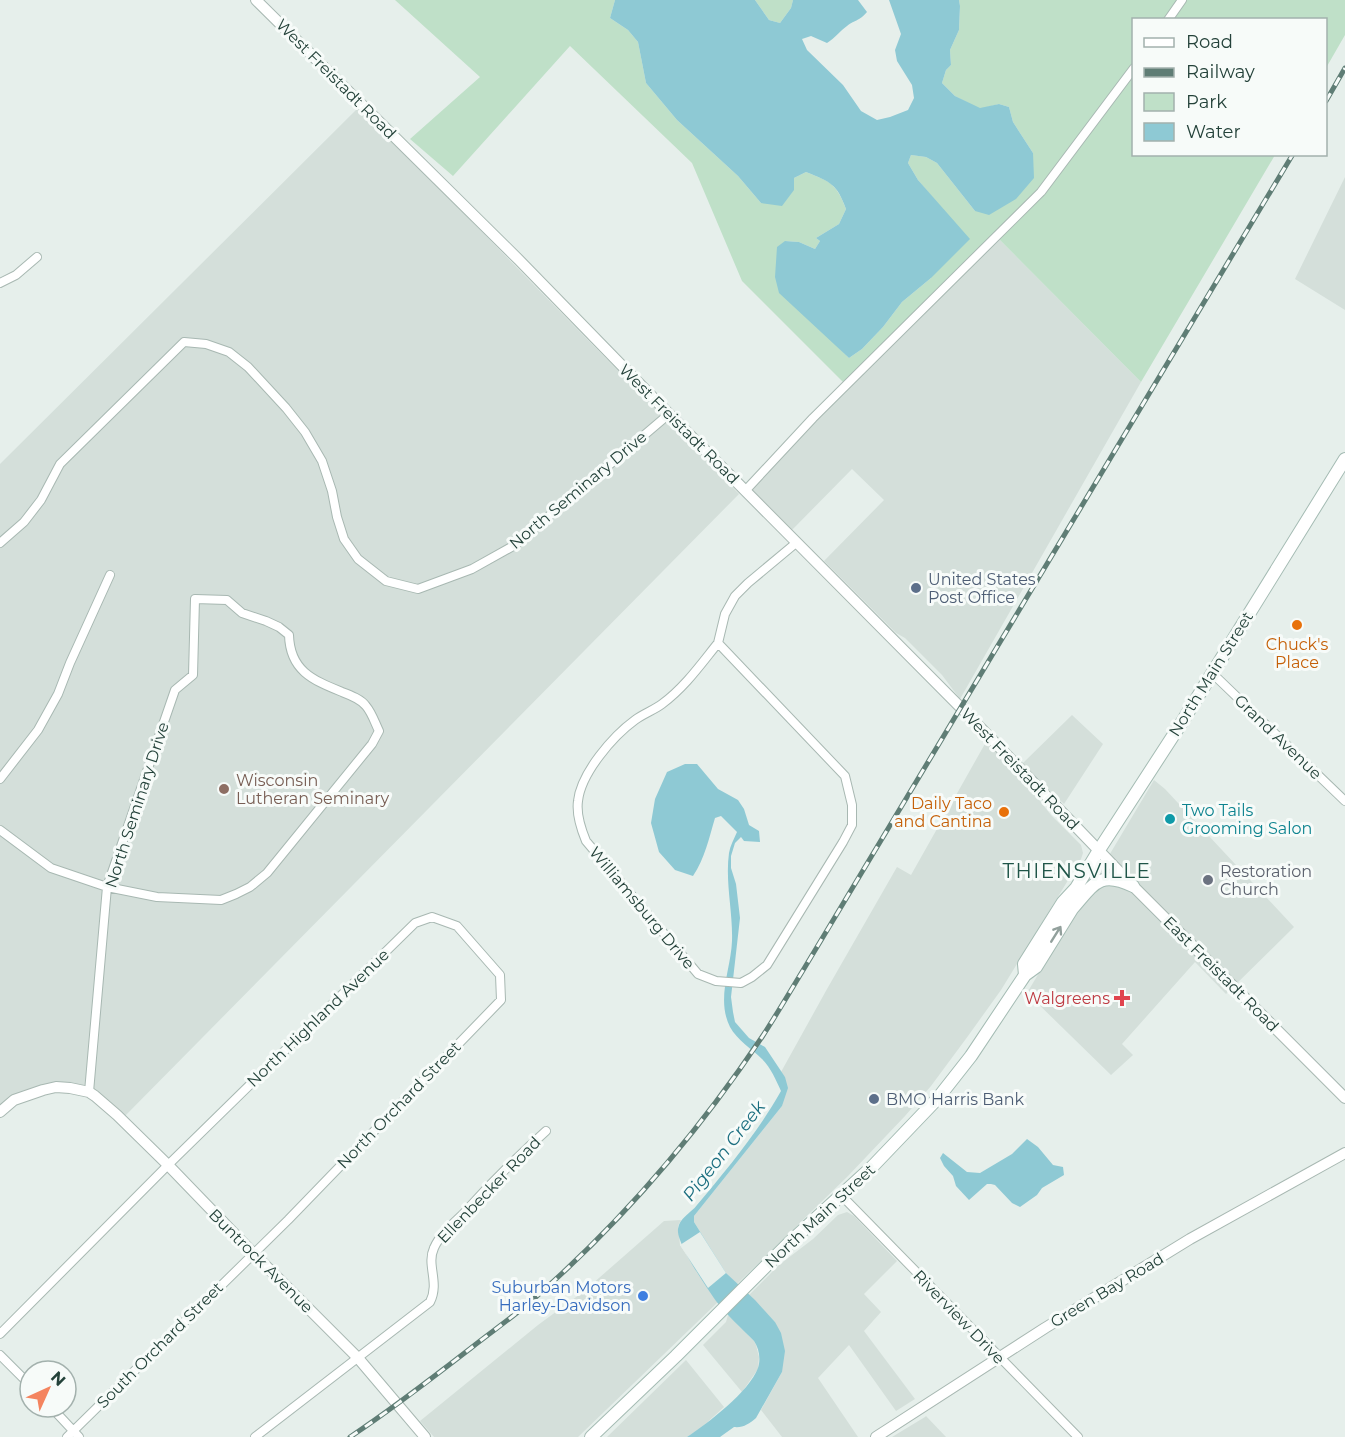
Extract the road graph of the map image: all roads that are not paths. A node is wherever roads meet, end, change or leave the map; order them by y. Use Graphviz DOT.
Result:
graph roads {
  1 [pos="256,0"];
  2 [pos="1182,0"];
  3 [pos="1169,18"];
  4 [pos="1132,71"];
  5 [pos="37,257"];
  6 [pos="0,283"];
  7 [pos="669,414"];
  8 [pos="1345,459"];
  9 [pos="745,491"];
  10 [pos="0,543"];
  11 [pos="796,543"];
  12 [pos="110,575"];
  13 [pos="718,643"];
  14 [pos="1212,673"];
  15 [pos="0,779"];
  16 [pos="1345,801"];
  17 [pos="0,830"];
  18 [pos="1099,850"];
  19 [pos="1134,886"];
  20 [pos="107,887"];
  21 [pos="1077,888"];
  22 [pos="1072,909"];
  23 [pos="477,947"];
  24 [pos="1025,975"];
  25 [pos="89,1092"];
  26 [pos="1345,1098"];
  27 [pos="0,1112"];
  28 [pos="546,1131"];
  29 [pos="1345,1154"];
  30 [pos="168,1165"];
  31 [pos="842,1196"];
  32 [pos="253,1253"];
  33 [pos="0,1334"];
  34 [pos="0,1355"];
  35 [pos="358,1358"];
  36 [pos="999,1358"];
  37 [pos="18,1373"];
  38 [pos="63,1419"];
  39 [pos="76,1433"];
  40 [pos="67,1437"];
  41 [pos="255,1437"];
  42 [pos="425,1437"];
  43 [pos="591,1437"];
  44 [pos="876,1437"];
  45 [pos="1078,1437"];
  1 -- 7 [label="street, West Freistadt Road"];
  2 -- 3 [label="street"];
  4 -- 9 [label="street"];
  5 -- 6 [label="street"];
  7 -- 9 [label="street, West Freistadt Road"];
  7 -- 10 [label="street, North Seminary Drive"];
  8 -- 14 [label="main road, North Main Street"];
  9 -- 11 [label="street, West Freistadt Road"];
  11 -- 13 [label="street, Williamsburg Drive"];
  11 -- 18 [label="street, West Freistadt Road"];
  12 -- 15 [label="street"];
  13 -- 13 [label="street, Williamsburg Drive"];
  14 -- 16 [label="street, Grand Avenue"];
  14 -- 18 [label="main road, North Main Street"];
  17 -- 20 [label="street"];
  18 -- 19 [label="street, East Freistadt Road"];
  18 -- 21 [label="main road, North Main Street"];
  19 -- 22 [label="main road"];
  19 -- 26 [label="street, East Freistadt Road"];
  20 -- 20 [label="street, North Seminary Drive"];
  20 -- 25 [label="street, North Seminary Drive"];
  21 -- 22 [label="main road, North Main Street"];
  21 -- 24 [label="main road, North Main Street"];
  24 -- 22 [label="main road, North Main Street, one-way"];
  23 -- 30 [label="street, North Highland Avenue"];
  23 -- 32 [label="street, North Orchard Street"];
  24 -- 31 [label="main road, North Main Street"];
  25 -- 27 [label="street"];
  25 -- 30 [label="street, Buntrock Avenue"];
  28 -- 35 [label="street, Ellenbecker Road"];
  29 -- 36 [label="street, Green Bay Road"];
  30 -- 32 [label="street, Buntrock Avenue"];
  30 -- 33 [label="street, North Highland Avenue"];
  31 -- 36 [label="street, Riverview Drive"];
  31 -- 43 [label="main road, North Main Street"];
  32 -- 35 [label="street, Buntrock Avenue"];
  32 -- 39 [label="street, South Orchard Street"];
  34 -- 37 [label="street"];
  35 -- 41 [label="street, Ellenbecker Road"];
  35 -- 42 [label="street, Buntrock Avenue"];
  36 -- 44 [label="street, Green Bay Road"];
  36 -- 45 [label="street, Riverview Drive"];
  38 -- 39 [label="street"];
  39 -- 40 [label="street, South Orchard Street"];
}
